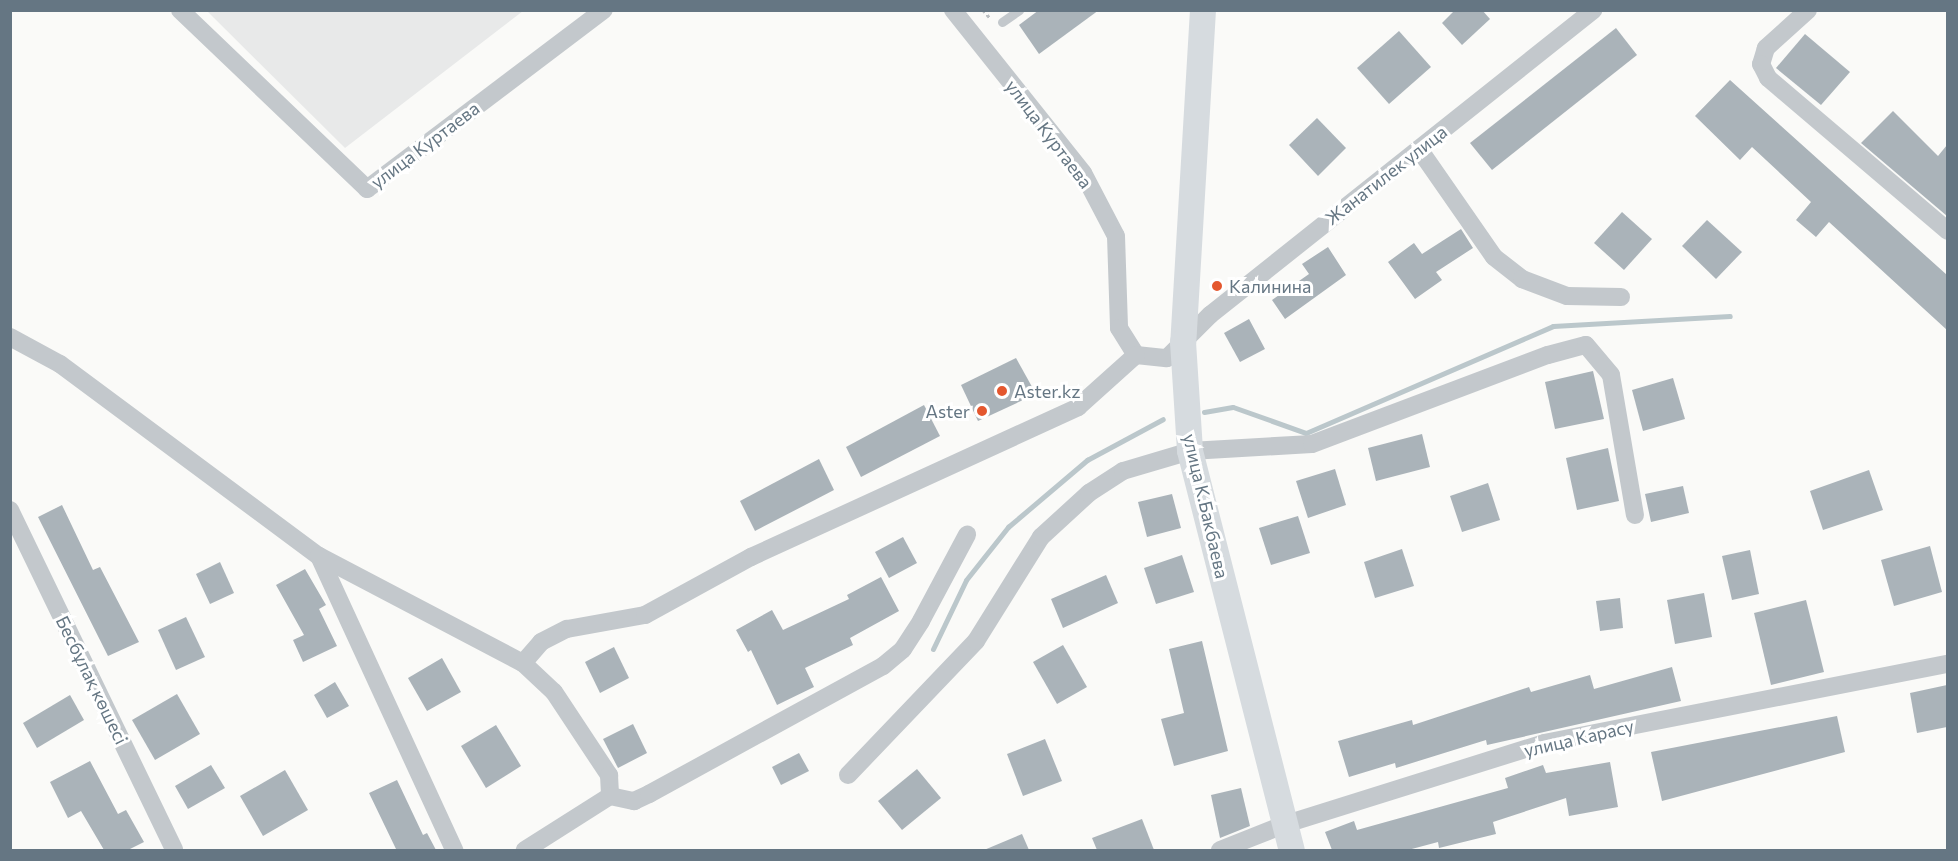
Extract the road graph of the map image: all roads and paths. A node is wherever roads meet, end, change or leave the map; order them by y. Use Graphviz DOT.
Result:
graph roads {
  1 [pos="180,10"];
  2 [pos="604,10"];
  3 [pos="953,10"];
  4 [pos="1018,10"];
  5 [pos="1203,10"];
  6 [pos="1593,10"];
  7 [pos="1808,10"];
  8 [pos="1002,22"];
  9 [pos="1419,149"];
  10 [pos="1947,231"];
  11 [pos="1621,297"];
  12 [pos="10,337"];
  13 [pos="1183,342"];
  14 [pos="1136,355"];
  15 [pos="1190,451"];
  16 [pos="10,510"];
  17 [pos="1635,515"];
  18 [pos="967,535"];
  19 [pos="319,556"];
  20 [pos="524,663"];
  21 [pos="1947,664"];
  22 [pos="848,775"];
  23 [pos="610,796"];
  24 [pos="1286,824"];
  25 [pos="174,850"];
  26 [pos="454,850"];
  27 [pos="525,850"];
  28 [pos="1220,850"];
  29 [pos="1292,850"];
  1 -- 2 [label="street, улица Куртаева"];
  3 -- 14 [label="street, улица Куртаева"];
  4 -- 8 [label="lane"];
  5 -- 13 [label="street, улица К.Бакбаева"];
  6 -- 9 [label="street, Жанатилек улица"];
  7 -- 10 [label="street"];
  9 -- 11 [label="street"];
  9 -- 13 [label="street, Жанатилек улица"];
  12 -- 19 [label="street"];
  13 -- 14 [label="street"];
  13 -- 15 [label="street, улица К.Бакбаева"];
  14 -- 20 [label="street"];
  15 -- 17 [label="street"];
  15 -- 22 [label="street"];
  15 -- 24 [label="street, улица К.Бакбаева"];
  16 -- 25 [label="street, Бесбұлақ көшесі"];
  18 -- 23 [label="street"];
  19 -- 20 [label="street"];
  19 -- 26 [label="street"];
  20 -- 23 [label="street"];
  21 -- 24 [label="street, улица Карасу"];
  23 -- 27 [label="street"];
  24 -- 28 [label="street, улица Карасу"];
  24 -- 29 [label="street, улица К.Бакбаева"];
}
